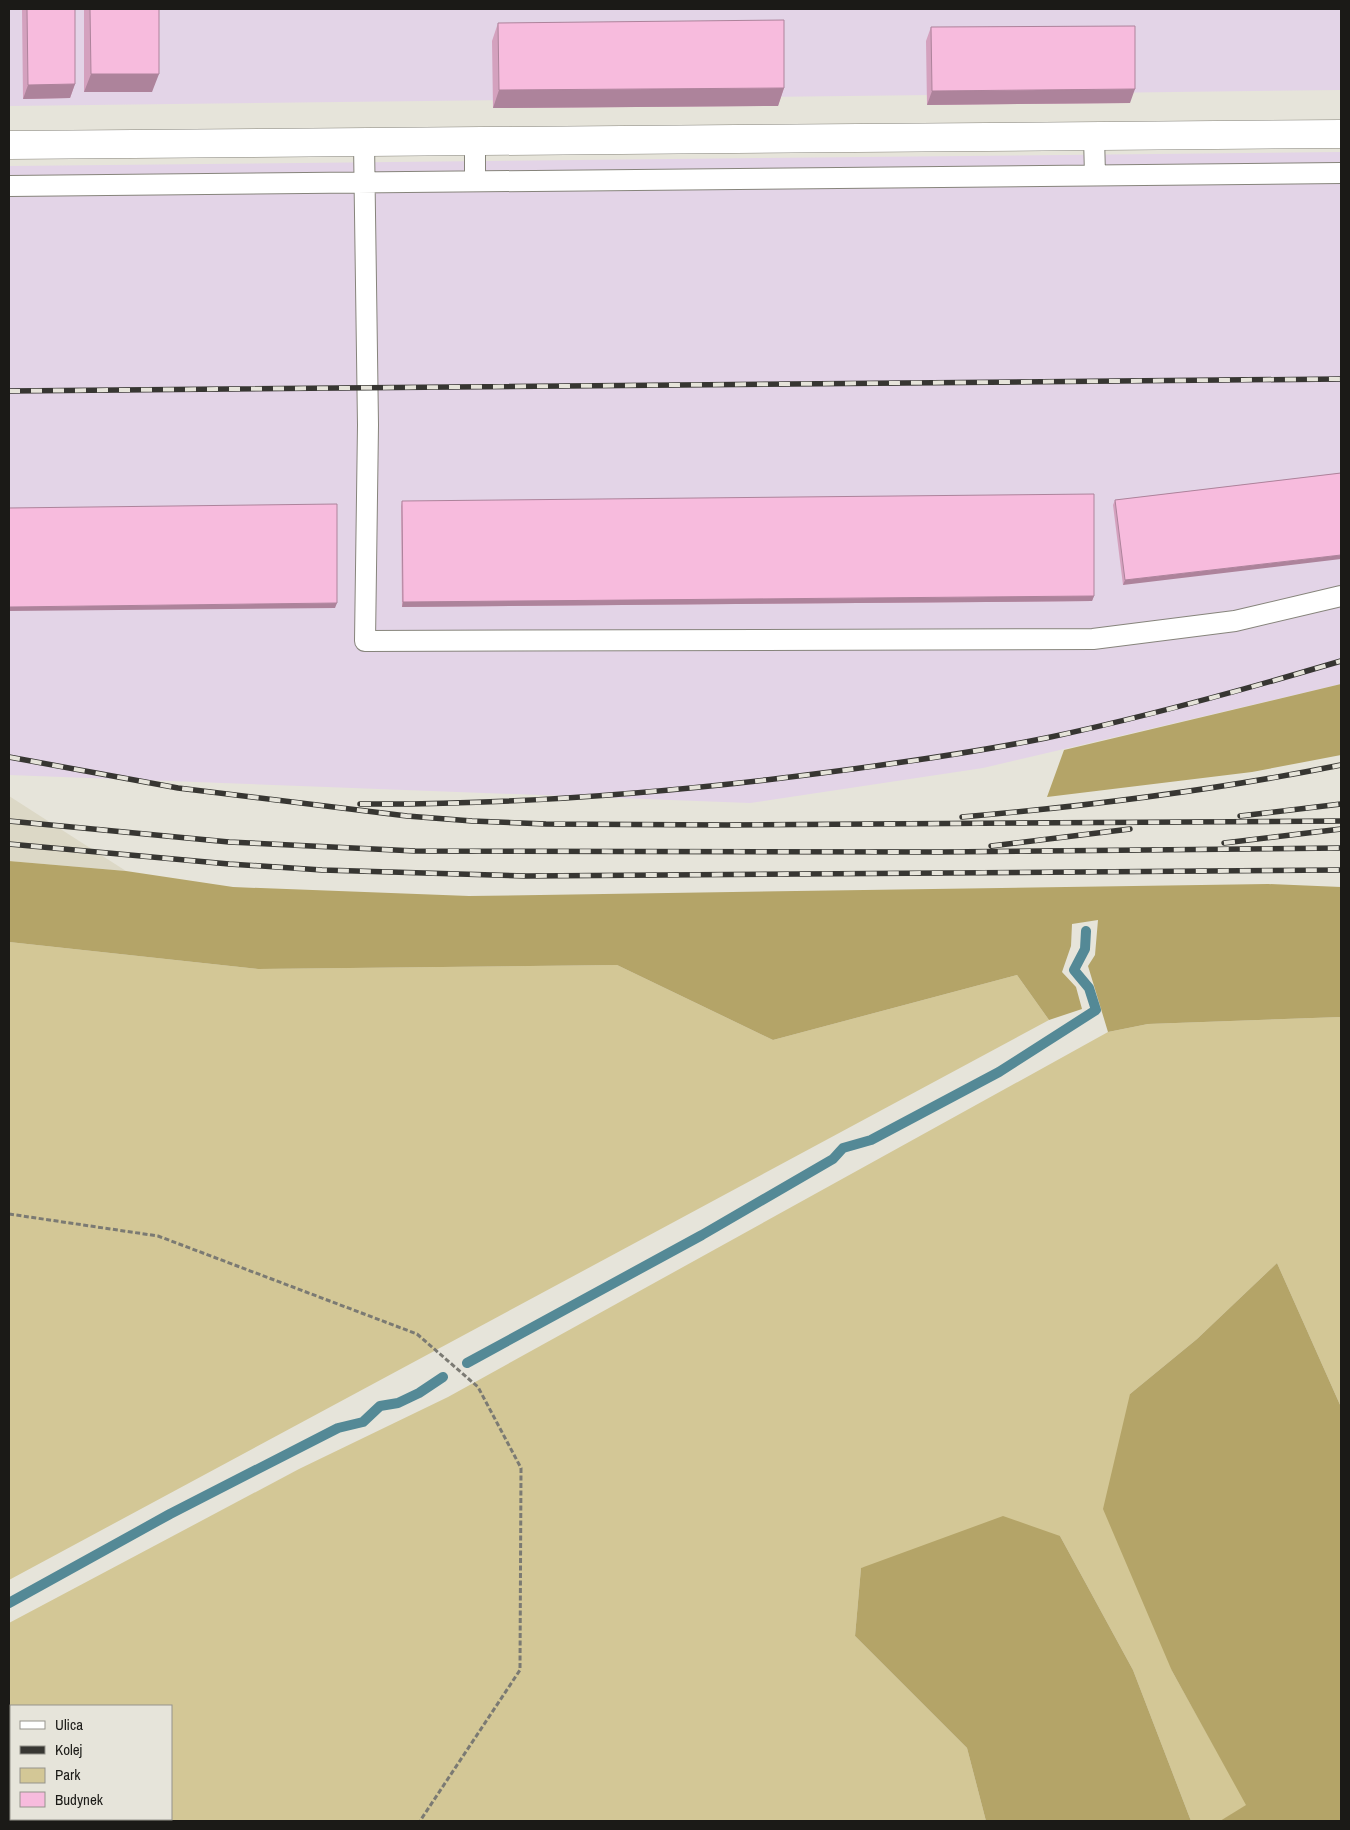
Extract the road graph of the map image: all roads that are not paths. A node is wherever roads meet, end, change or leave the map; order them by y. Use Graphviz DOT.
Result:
graph roads {
  1 [pos="1341,134"];
  2 [pos="1094,136"];
  3 [pos="475,142"];
  4 [pos="364,143"];
  5 [pos="9,145"];
  6 [pos="1341,173"];
  7 [pos="1094,175"];
  8 [pos="475,181"];
  9 [pos="364,182"];
  10 [pos="9,186"];
  11 [pos="1341,596"];
  1 -- 2 [label="street"];
  2 -- 3 [label="street"];
  2 -- 7 [label="lane"];
  3 -- 4 [label="street"];
  3 -- 8 [label="lane"];
  4 -- 5 [label="street"];
  4 -- 9 [label="lane"];
  6 -- 7 [label="lane"];
  7 -- 8 [label="lane"];
  8 -- 9 [label="lane"];
  9 -- 10 [label="lane"];
  9 -- 11 [label="lane"];
}
